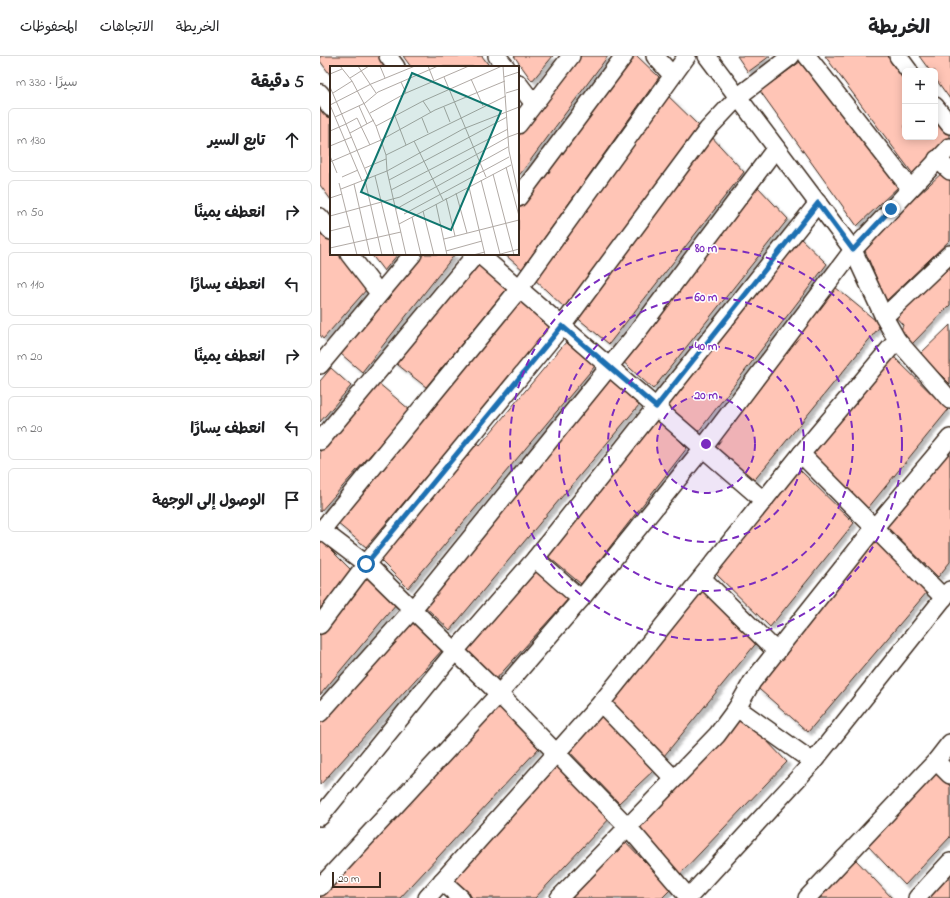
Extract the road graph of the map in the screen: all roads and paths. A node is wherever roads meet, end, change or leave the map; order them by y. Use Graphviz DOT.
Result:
graph roads {
  1 [pos="388,56"];
  2 [pos="497,56"];
  3 [pos="571,56"];
  4 [pos="624,56"];
  5 [pos="655,56"];
  6 [pos="687,56"];
  7 [pos="707,56"];
  8 [pos="791,56"];
  9 [pos="807,56"];
  10 [pos="898,56"];
  11 [pos="395,66"];
  12 [pos="505,66"];
  13 [pos="907,68"];
  14 [pos="672,75"];
  15 [pos="519,84"];
  16 [pos="320,93"];
  17 [pos="739,96"];
  18 [pos="534,104"];
  19 [pos="330,107"];
  20 [pos="938,110"];
  21 [pos="519,124"];
  22 [pos="950,125"];
  23 [pos="950,147"];
  24 [pos="776,148"];
  25 [pos="937,159"];
  26 [pos="950,172"];
  27 [pos="910,188"];
  28 [pos="519,197"];
  29 [pos="818,203"];
  30 [pos="320,216"];
  31 [pos="330,230"];
  32 [pos="853,250"];
  33 [pos="950,254"];
  34 [pos="350,255"];
  35 [pos="412,255"];
  36 [pos="476,255"];
  37 [pos="478,255"];
  38 [pos="519,289"];
  39 [pos="379,292"];
  40 [pos="884,317"];
  41 [pos="562,326"];
  42 [pos="897,340"];
  43 [pos="320,365"];
  44 [pos="608,366"];
  45 [pos="950,400"];
  46 [pos="656,407"];
  47 [pos="950,438"];
  48 [pos="320,441"];
  49 [pos="703,448"];
  50 [pos="801,454"];
  51 [pos="764,501"];
  52 [pos="874,527"];
  53 [pos="320,530"];
  54 [pos="535,559"];
  55 [pos="366,564"];
  56 [pos="702,578"];
  57 [pos="947,594"];
  58 [pos="581,599"];
  59 [pos="413,609"];
  60 [pos="320,625"];
  61 [pos="455,651"];
  62 [pos="777,652"];
  63 [pos="500,694"];
  64 [pos="601,703"];
  65 [pos="737,708"];
  66 [pos="320,713"];
  67 [pos="950,743"];
  68 [pos="557,752"];
  69 [pos="936,761"];
  70 [pos="814,762"];
  71 [pos="950,775"];
  72 [pos="674,779"];
  73 [pos="320,817"];
  74 [pos="628,827"];
  75 [pos="950,862"];
  76 [pos="442,881"];
  77 [pos="320,887"];
  78 [pos="426,898"];
  79 [pos="461,898"];
  80 [pos="559,898"];
  81 [pos="688,898"];
  82 [pos="808,898"];
  83 [pos="917,898"];
  1 -- 11 [label="street"];
  2 -- 12 [label="street"];
  3 -- 18 [label="street"];
  4 -- 28 [label="street"];
  5 -- 14 [label="street"];
  6 -- 14 [label="street"];
  7 -- 17 [label="street"];
  8 -- 17 [label="street"];
  9 -- 27 [label="street"];
  10 -- 13 [label="street"];
  14 -- 38 [label="street"];
  15 -- 18 [label="street"];
  16 -- 19 [label="street"];
  17 -- 24 [label="street"];
  17 -- 41 [label="street"];
  18 -- 21 [label="street"];
  20 -- 22 [label="street"];
  23 -- 25 [label="street"];
  24 -- 29 [label="street"];
  24 -- 44 [label="street"];
  25 -- 26 [label="street"];
  25 -- 27 [label="street"];
  27 -- 32 [label="street"];
  29 -- 32 [label="street"];
  29 -- 46 [label="street"];
  30 -- 31 [label="street"];
  32 -- 40 [label="street"];
  32 -- 49 [label="street"];
  33 -- 40 [label="street"];
  34 -- 39 [label="street"];
  35 -- 39 [label="street"];
  36 -- 48 [label="street"];
  37 -- 38 [label="street"];
  38 -- 41 [label="street"];
  38 -- 53 [label="street"];
  39 -- 43 [label="street"];
  40 -- 42 [label="street"];
  41 -- 44 [label="street"];
  41 -- 55 [label="street"];
  42 -- 45 [label="street"];
  42 -- 50 [label="street"];
  44 -- 46 [label="street"];
  44 -- 59 [label="street"];
  46 -- 49 [label="street"];
  46 -- 54 [label="street"];
  47 -- 52 [label="street"];
  49 -- 51 [label="street"];
  49 -- 58 [label="street"];
  50 -- 51 [label="street"];
  50 -- 52 [label="street"];
  51 -- 56 [label="street"];
  52 -- 57 [label="street"];
  52 -- 62 [label="street"];
  53 -- 55 [label="street"];
  54 -- 58 [label="street"];
  54 -- 61 [label="street"];
  55 -- 59 [label="street"];
  55 -- 60 [label="street"];
  56 -- 62 [label="street"];
  56 -- 64 [label="street"];
  57 -- 70 [label="street"];
  58 -- 63 [label="street"];
  59 -- 61 [label="street"];
  59 -- 66 [label="street"];
  61 -- 63 [label="street"];
  61 -- 73 [label="street"];
  62 -- 65 [label="street"];
  63 -- 68 [label="street"];
  63 -- 77 [label="street"];
  64 -- 68 [label="street"];
  64 -- 72 [label="street"];
  65 -- 70 [label="street"];
  65 -- 72 [label="street"];
  67 -- 69 [label="street"];
  68 -- 74 [label="street"];
  68 -- 76 [label="street"];
  69 -- 71 [label="street"];
  69 -- 82 [label="street"];
  70 -- 81 [label="street"];
  72 -- 74 [label="street"];
  74 -- 80 [label="street"];
  74 -- 81 [label="street"];
  75 -- 83 [label="street"];
  76 -- 78 [label="street"];
  76 -- 79 [label="street"];
}
